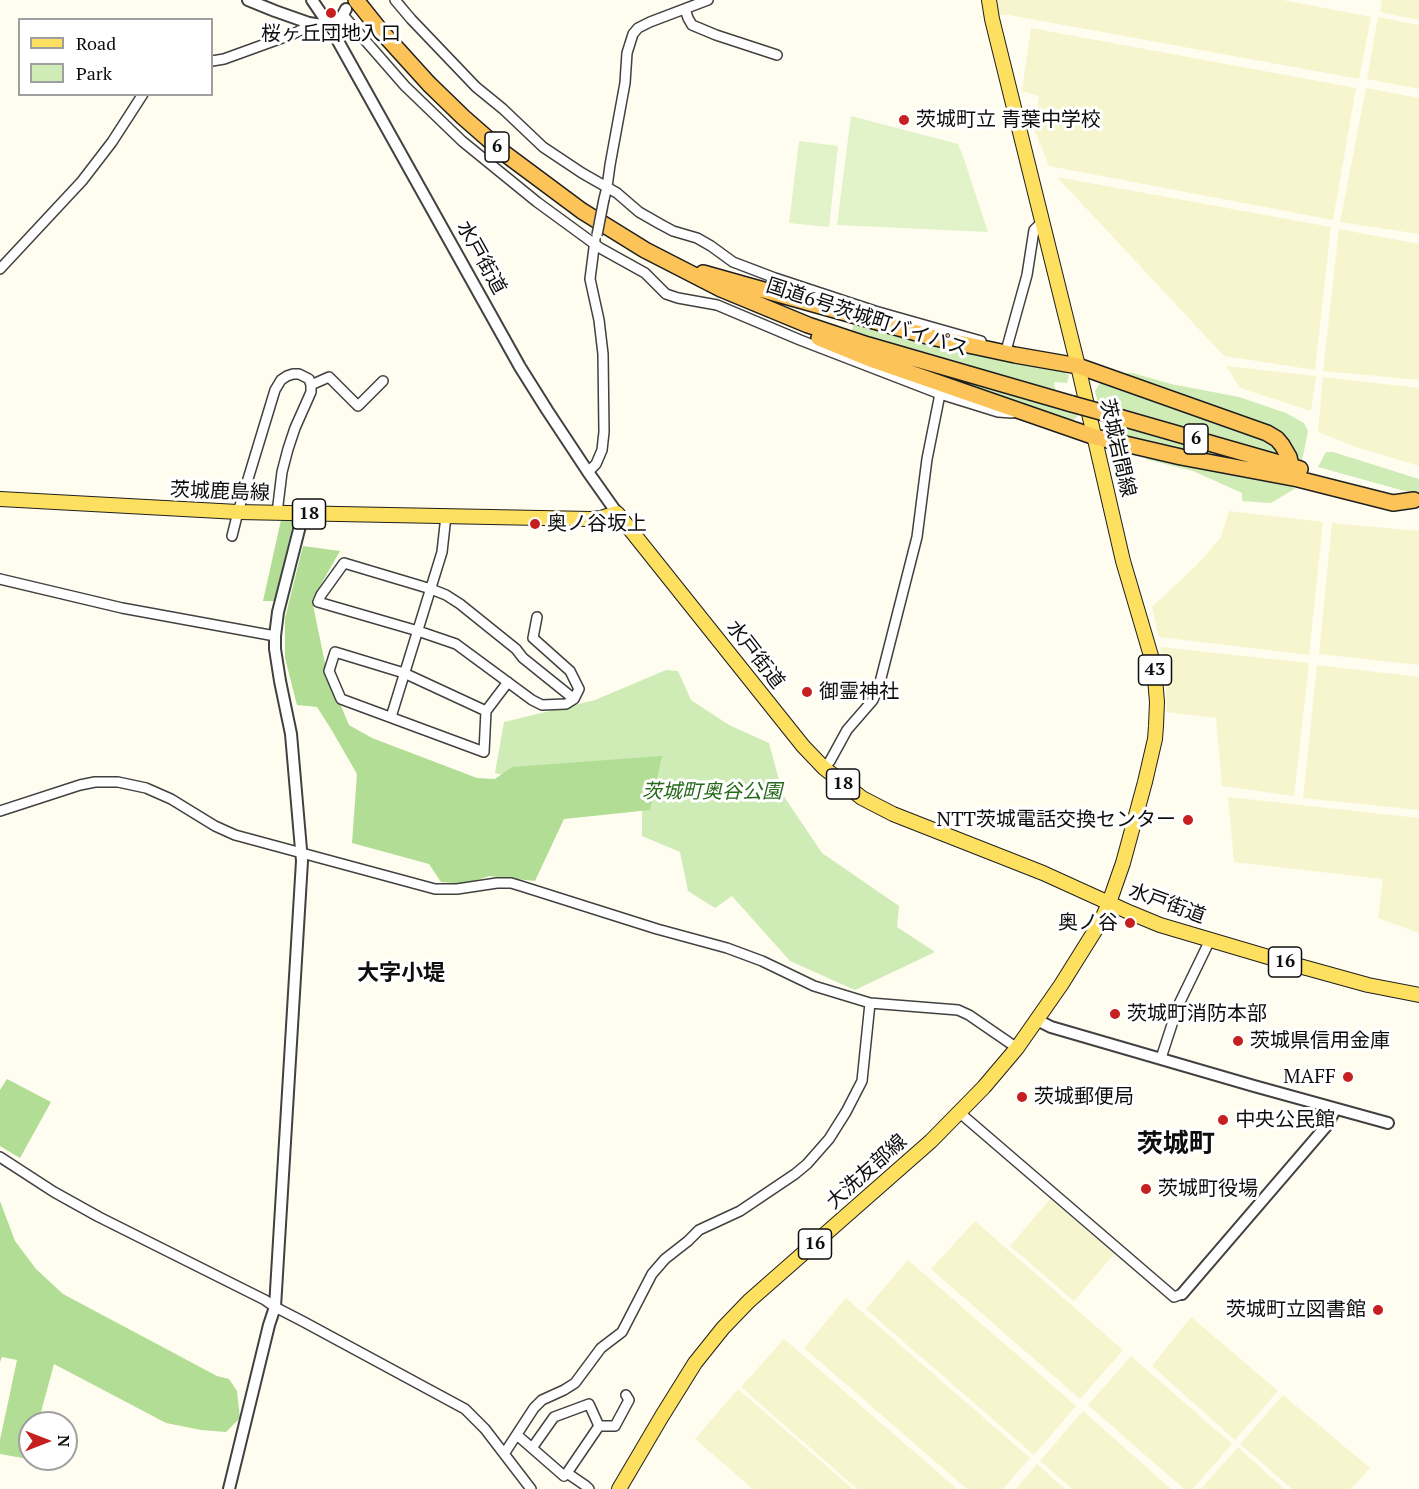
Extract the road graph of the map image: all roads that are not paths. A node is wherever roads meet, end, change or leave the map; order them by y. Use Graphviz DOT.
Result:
graph roads {
  1 [pos="248,0"];
  2 [pos="312,0"];
  3 [pos="318,0"];
  4 [pos="395,0"];
  5 [pos="708,0"];
  6 [pos="989,0"];
  7 [pos="349,6"];
  8 [pos="685,9"];
  9 [pos="327,21"];
  10 [pos="309,23"];
  11 [pos="777,55"];
  12 [pos="213,61"];
  13 [pos="142,96"];
  14 [pos="607,187"];
  15 [pos="1042,222"];
  16 [pos="595,239"];
  17 [pos="666,261"];
  18 [pos="0,269"];
  19 [pos="697,277"];
  20 [pos="1011,351"];
  21 [pos="1078,366"];
  22 [pos="383,381"];
  23 [pos="311,385"];
  24 [pos="940,394"];
  25 [pos="1023,411"];
  26 [pos="1095,437"];
  27 [pos="1297,471"];
  28 [pos="588,472"];
  29 [pos="0,500"];
  30 [pos="1416,501"];
  31 [pos="238,512"];
  32 [pos="277,513"];
  33 [pos="617,513"];
  34 [pos="303,514"];
  35 [pos="446,516"];
  36 [pos="232,536"];
  37 [pos="0,579"];
  38 [pos="431,589"];
  39 [pos="537,617"];
  40 [pos="418,631"];
  41 [pos="275,636"];
  42 [pos="404,673"];
  43 [pos="508,682"];
  44 [pos="574,699"];
  45 [pos="486,711"];
  46 [pos="392,717"];
  47 [pos="824,768"];
  48 [pos="0,811"];
  49 [pos="302,852"];
  50 [pos="1109,903"];
  51 [pos="1210,940"];
  52 [pos="1419,995"];
  53 [pos="870,1003"];
  54 [pos="1037,1020"];
  55 [pos="1017,1048"];
  56 [pos="1161,1058"];
  57 [pos="1335,1109"];
  58 [pos="960,1113"];
  59 [pos="1388,1123"];
  60 [pos="0,1157"];
  61 [pos="1182,1294"];
  62 [pos="275,1307"];
  63 [pos="626,1395"];
  64 [pos="599,1426"];
  65 [pos="517,1435"];
  66 [pos="532,1448"];
  67 [pos="504,1454"];
  68 [pos="567,1473"];
  69 [pos="229,1489"];
  70 [pos="531,1489"];
  71 [pos="589,1489"];
  72 [pos="620,1489"];
  1 -- 10 [label="street"];
  2 -- 9 [label="street, 水戸街道"];
  3 -- 9 [label="street, 水戸街道"];
  4 -- 14 [label="street"];
  5 -- 8 [label="street"];
  6 -- 15 [label="main road, 茨城岩間線 / 43"];
  7 -- 9 [label="street"];
  7 -- 16 [label="street"];
  7 -- 17 [label="highway, 国道6号茨城町バイパス / 6"];
  8 -- 11 [label="street"];
  8 -- 14 [label="street"];
  9 -- 10 [label="street"];
  9 -- 28 [label="street, 水戸街道"];
  10 -- 12 [label="street"];
  13 -- 18 [label="street"];
  14 -- 16 [label="street, bridge"];
  14 -- 20 [label="street"];
  15 -- 20 [label="street"];
  15 -- 21 [label="main road, 茨城岩間線 / 43"];
  16 -- 24 [label="street"];
  16 -- 28 [label="street"];
  17 -- 19 [label="highway, 国道6号茨城町バイパス / 6"];
  17 -- 20 [label="highway"];
  19 -- 25 [label="highway"];
  19 -- 27 [label="highway, 国道6号茨城町バイパス / 6, bridge"];
  20 -- 21 [label="highway"];
  21 -- 26 [label="main road, 茨城岩間線 / 43"];
  21 -- 27 [label="highway"];
  22 -- 23 [label="street"];
  23 -- 31 [label="street"];
  23 -- 32 [label="street"];
  24 -- 25 [label="street"];
  24 -- 47 [label="street"];
  25 -- 26 [label="highway"];
  26 -- 27 [label="highway"];
  26 -- 50 [label="main road, 茨城岩間線 / 43"];
  27 -- 30 [label="highway, 国道6号茨城町バイパス / 6"];
  28 -- 33 [label="street, 水戸街道"];
  29 -- 31 [label="main road, 茨城鹿島線 / 18"];
  31 -- 32 [label="main road, 茨城鹿島線 / 18"];
  31 -- 36 [label="street"];
  32 -- 34 [label="main road, 茨城鹿島線 / 18"];
  33 -- 35 [label="main road, 茨城鹿島線 / 18"];
  33 -- 47 [label="main road, 水戸街道 / 18"];
  34 -- 35 [label="main road, 茨城鹿島線 / 18"];
  34 -- 41 [label="street"];
  35 -- 38 [label="street"];
  37 -- 41 [label="street"];
  38 -- 40 [label="street"];
  38 -- 40 [label="street"];
  38 -- 44 [label="street"];
  39 -- 44 [label="street"];
  40 -- 42 [label="street"];
  40 -- 43 [label="street"];
  41 -- 49 [label="street"];
  42 -- 45 [label="street"];
  42 -- 46 [label="street"];
  42 -- 46 [label="street"];
  43 -- 44 [label="street"];
  43 -- 45 [label="street"];
  45 -- 46 [label="street"];
  47 -- 50 [label="main road, 水戸街道 / 18"];
  48 -- 49 [label="street"];
  49 -- 53 [label="street"];
  49 -- 62 [label="street"];
  50 -- 51 [label="main road, 水戸街道 / 16"];
  50 -- 54 [label="main road, 大洗友部線 / 16"];
  51 -- 52 [label="main road, 水戸街道 / 16"];
  51 -- 56 [label="street"];
  53 -- 55 [label="street"];
  53 -- 65 [label="street"];
  54 -- 55 [label="main road, 大洗友部線 / 16"];
  54 -- 56 [label="street"];
  55 -- 58 [label="main road, 大洗友部線 / 16"];
  56 -- 57 [label="street"];
  57 -- 59 [label="street"];
  57 -- 61 [label="street"];
  58 -- 61 [label="street"];
  58 -- 72 [label="main road, 大洗友部線 / 16"];
  60 -- 62 [label="street"];
  62 -- 67 [label="street"];
  62 -- 69 [label="street"];
  63 -- 64 [label="street"];
  64 -- 66 [label="street"];
  64 -- 68 [label="street"];
  65 -- 66 [label="street"];
  65 -- 67 [label="street"];
  66 -- 68 [label="street"];
  67 -- 70 [label="street"];
  68 -- 71 [label="street"];
}
